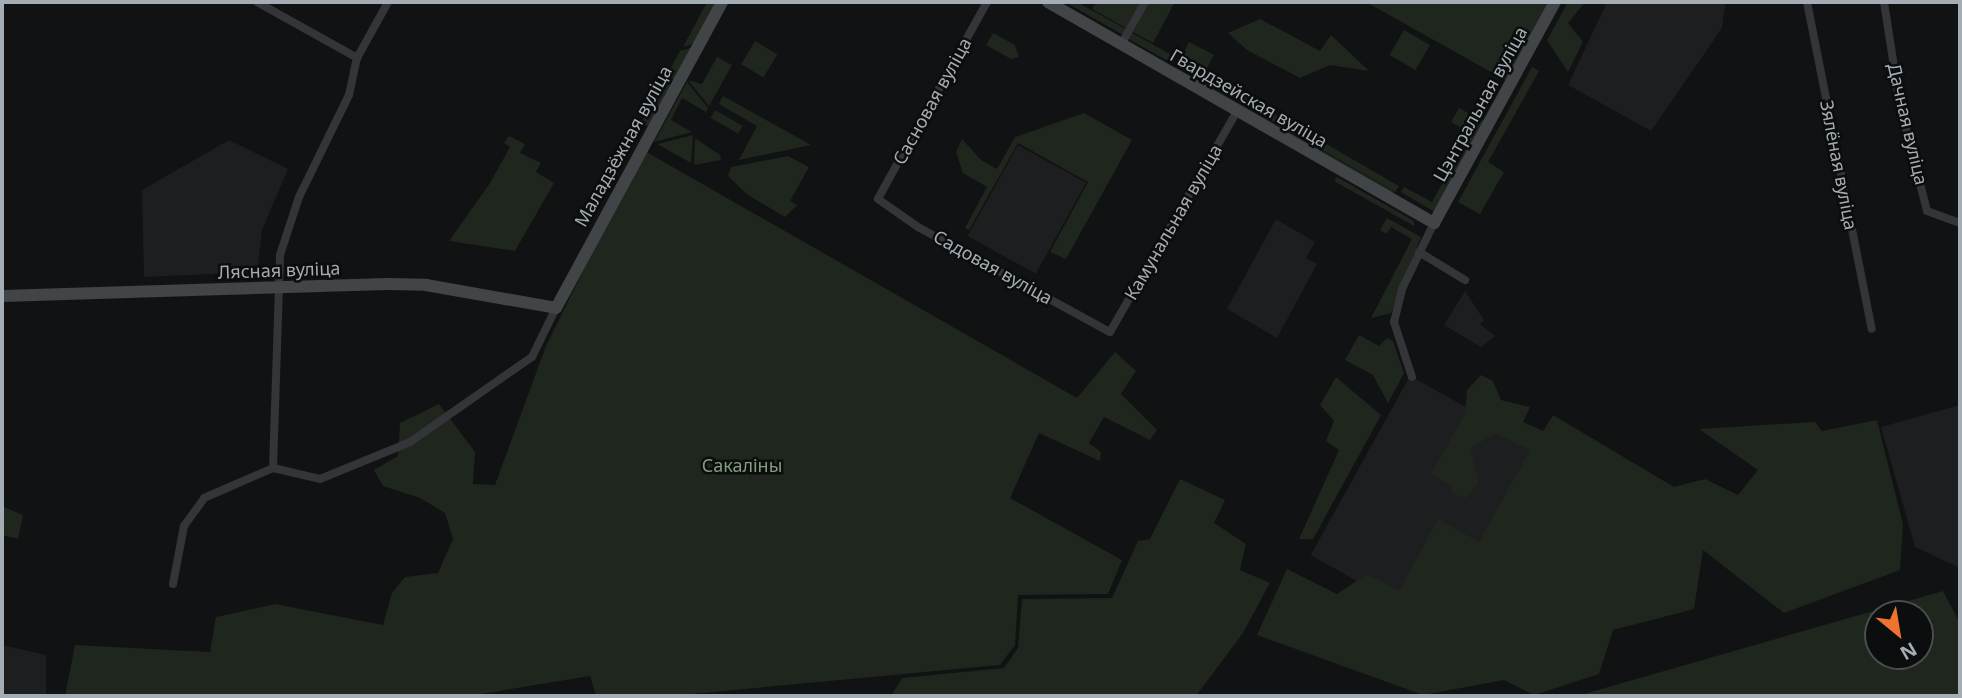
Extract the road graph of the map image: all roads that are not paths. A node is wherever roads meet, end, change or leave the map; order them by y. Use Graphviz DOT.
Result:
graph roads {
  1 [pos="257,2"];
  2 [pos="388,2"];
  3 [pos="722,2"];
  4 [pos="987,2"];
  5 [pos="1048,2"];
  6 [pos="1145,2"];
  7 [pos="1555,2"];
  8 [pos="1807,2"];
  9 [pos="1884,2"];
  10 [pos="1122,43"];
  11 [pos="357,58"];
  12 [pos="1237,111"];
  13 [pos="878,200"];
  14 [pos="1434,223"];
  15 [pos="1960,223"];
  16 [pos="1419,252"];
  17 [pos="1465,280"];
  18 [pos="281,289"];
  19 [pos="2,296"];
  20 [pos="556,308"];
  21 [pos="1872,329"];
  22 [pos="1110,332"];
  23 [pos="1412,377"];
  24 [pos="273,468"];
  25 [pos="173,584"];
  1 -- 11 [label="street"];
  2 -- 11 [label="street"];
  3 -- 20 [label="main road, Маладзёжная вуліца"];
  4 -- 13 [label="street, Сасновая вуліца"];
  5 -- 10 [label="main road, Гвардзейская вуліца"];
  6 -- 10 [label="street"];
  7 -- 14 [label="main road, Цэнтральная вуліца"];
  8 -- 21 [label="street, Зялёная вуліца"];
  9 -- 15 [label="street, Дачная вуліца"];
  10 -- 12 [label="main road, Гвардзейская вуліца"];
  11 -- 18 [label="street"];
  12 -- 14 [label="main road, Гвардзейская вуліца"];
  12 -- 22 [label="street, Камунальная вуліца"];
  13 -- 22 [label="street, Садовая вуліца"];
  14 -- 16 [label="street"];
  16 -- 17 [label="street"];
  16 -- 23 [label="street"];
  18 -- 19 [label="main road, Лясная вуліца"];
  18 -- 20 [label="main road, Лясная вуліца"];
  18 -- 24 [label="street"];
  20 -- 24 [label="street"];
  24 -- 25 [label="street"];
}
